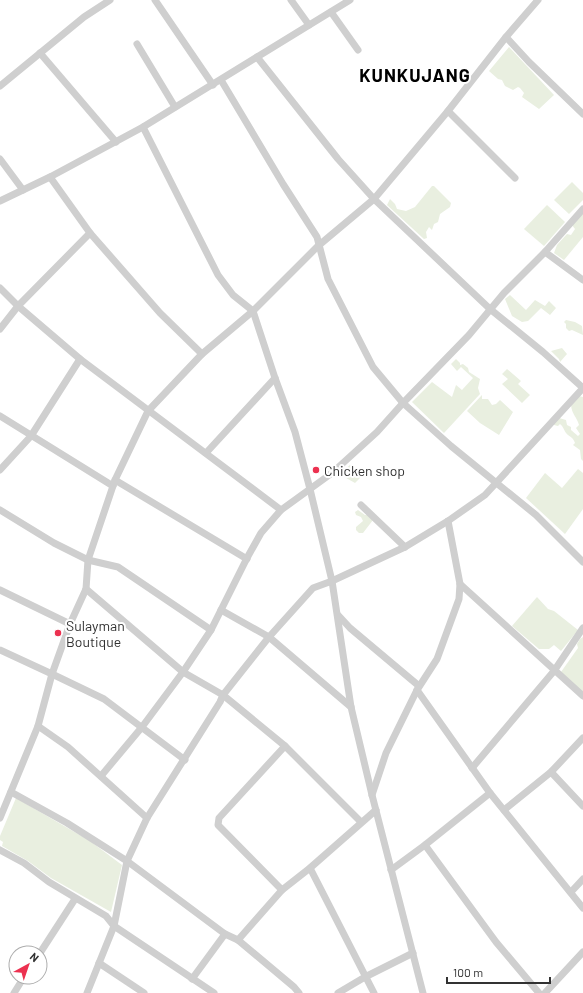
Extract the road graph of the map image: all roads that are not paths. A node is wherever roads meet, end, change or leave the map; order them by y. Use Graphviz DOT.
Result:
graph roads {
  1 [pos="110,0"];
  2 [pos="154,0"];
  3 [pos="291,0"];
  4 [pos="350,0"];
  5 [pos="538,0"];
  6 [pos="331,12"];
  7 [pos="310,25"];
  8 [pos="506,37"];
  9 [pos="137,44"];
  10 [pos="358,50"];
  11 [pos="40,53"];
  12 [pos="257,57"];
  13 [pos="221,80"];
  14 [pos="213,85"];
  15 [pos="0,86"];
  16 [pos="176,107"];
  17 [pos="448,111"];
  18 [pos="583,114"];
  19 [pos="143,127"];
  20 [pos="116,142"];
  21 [pos="0,159"];
  22 [pos="50,177"];
  23 [pos="515,178"];
  24 [pos="23,190"];
  25 [pos="374,199"];
  26 [pos="0,201"];
  27 [pos="583,209"];
  28 [pos="90,233"];
  29 [pos="318,246"];
  30 [pos="545,252"];
  31 [pos="583,280"];
  32 [pos="0,288"];
  33 [pos="18,306"];
  34 [pos="490,309"];
  35 [pos="253,311"];
  36 [pos="0,329"];
  37 [pos="202,354"];
  38 [pos="80,359"];
  39 [pos="275,378"];
  40 [pos="583,388"];
  41 [pos="403,403"];
  42 [pos="148,411"];
  43 [pos="0,416"];
  44 [pos="31,436"];
  45 [pos="206,453"];
  46 [pos="0,470"];
  47 [pos="114,483"];
  48 [pos="496,483"];
  49 [pos="310,489"];
  50 [pos="361,505"];
  51 [pos="0,510"];
  52 [pos="281,510"];
  53 [pos="448,521"];
  54 [pos="405,547"];
  55 [pos="246,559"];
  56 [pos="88,560"];
  57 [pos="583,562"];
  58 [pos="332,581"];
  59 [pos="460,584"];
  60 [pos="86,589"];
  61 [pos="0,590"];
  62 [pos="222,610"];
  63 [pos="337,615"];
  64 [pos="70,624"];
  65 [pos="583,628"];
  66 [pos="211,630"];
  67 [pos="269,637"];
  68 [pos="0,650"];
  69 [pos="554,671"];
  70 [pos="183,672"];
  71 [pos="52,674"];
  72 [pos="418,688"];
  73 [pos="223,695"];
  74 [pos="583,696"];
  75 [pos="351,707"];
  76 [pos="38,726"];
  77 [pos="142,727"];
  78 [pos="583,738"];
  79 [pos="285,746"];
  80 [pos="185,760"];
  81 [pos="472,768"];
  82 [pos="551,772"];
  83 [pos="101,776"];
  84 [pos="11,792"];
  85 [pos="490,793"];
  86 [pos="372,795"];
  87 [pos="583,806"];
  88 [pos="376,810"];
  89 [pos="504,810"];
  90 [pos="0,818"];
  91 [pos="147,818"];
  92 [pos="361,822"];
  93 [pos="425,845"];
  94 [pos="0,850"];
  95 [pos="127,861"];
  96 [pos="310,868"];
  97 [pos="391,870"];
  98 [pos="583,879"];
  99 [pos="282,890"];
  100 [pos="571,892"];
  101 [pos="75,899"];
  102 [pos="583,908"];
  103 [pos="114,926"];
  104 [pos="225,934"];
  105 [pos="238,940"];
  106 [pos="45,945"];
  107 [pos="583,952"];
  108 [pos="413,953"];
  109 [pos="99,963"];
  110 [pos="365,977"];
  111 [pos="192,979"];
  112 [pos="87,993"];
  113 [pos="144,993"];
  114 [pos="214,993"];
  115 [pos="299,993"];
  116 [pos="338,993"];
  117 [pos="374,993"];
  118 [pos="423,993"];
  119 [pos="540,993"];
  120 [pos="545,993"];
  1 -- 11 [label="street"];
  2 -- 14 [label="street"];
  3 -- 7 [label="street"];
  4 -- 6 [label="street"];
  5 -- 8 [label="street"];
  6 -- 7 [label="street"];
  6 -- 10 [label="street"];
  7 -- 12 [label="street"];
  8 -- 17 [label="street"];
  8 -- 18 [label="street"];
  9 -- 16 [label="street"];
  11 -- 15 [label="street"];
  11 -- 20 [label="street"];
  12 -- 13 [label="street"];
  12 -- 25 [label="street"];
  13 -- 14 [label="street"];
  13 -- 29 [label="street"];
  14 -- 16 [label="street"];
  16 -- 19 [label="street"];
  17 -- 23 [label="street"];
  17 -- 25 [label="street"];
  19 -- 20 [label="street"];
  19 -- 35 [label="street"];
  20 -- 22 [label="street"];
  21 -- 24 [label="street"];
  22 -- 24 [label="street"];
  22 -- 28 [label="street"];
  24 -- 26 [label="street"];
  25 -- 29 [label="street"];
  25 -- 34 [label="street"];
  27 -- 30 [label="street"];
  28 -- 33 [label="street"];
  28 -- 37 [label="street"];
  29 -- 35 [label="street"];
  29 -- 41 [label="street"];
  30 -- 31 [label="street"];
  30 -- 34 [label="street"];
  32 -- 33 [label="street"];
  33 -- 36 [label="street"];
  33 -- 38 [label="street"];
  34 -- 40 [label="street"];
  34 -- 41 [label="street"];
  35 -- 37 [label="street"];
  35 -- 39 [label="street"];
  37 -- 42 [label="street"];
  38 -- 42 [label="street"];
  38 -- 44 [label="street"];
  39 -- 45 [label="street"];
  39 -- 49 [label="street"];
  40 -- 48 [label="street"];
  41 -- 48 [label="street"];
  41 -- 49 [label="street"];
  42 -- 45 [label="street"];
  42 -- 47 [label="street"];
  43 -- 44 [label="street"];
  44 -- 46 [label="street"];
  44 -- 47 [label="street"];
  45 -- 52 [label="street"];
  47 -- 55 [label="street"];
  47 -- 56 [label="street"];
  48 -- 53 [label="street"];
  48 -- 57 [label="street"];
  49 -- 52 [label="street"];
  49 -- 58 [label="street"];
  50 -- 54 [label="street"];
  51 -- 56 [label="street"];
  52 -- 55 [label="street"];
  53 -- 54 [label="street"];
  53 -- 59 [label="street"];
  54 -- 58 [label="street"];
  55 -- 62 [label="street"];
  56 -- 60 [label="street"];
  56 -- 66 [label="street"];
  58 -- 63 [label="street"];
  58 -- 67 [label="street"];
  59 -- 69 [label="street"];
  59 -- 72 [label="street"];
  60 -- 64 [label="street"];
  60 -- 70 [label="street"];
  61 -- 64 [label="street"];
  62 -- 66 [label="street"];
  62 -- 67 [label="street"];
  63 -- 72 [label="street"];
  63 -- 75 [label="street"];
  64 -- 71 [label="street"];
  65 -- 69 [label="street"];
  66 -- 70 [label="street"];
  67 -- 73 [label="street"];
  67 -- 75 [label="street"];
  68 -- 71 [label="street"];
  69 -- 74 [label="street"];
  69 -- 81 [label="street"];
  70 -- 73 [label="street"];
  70 -- 77 [label="street"];
  71 -- 76 [label="street"];
  71 -- 77 [label="street"];
  72 -- 81 [label="street"];
  72 -- 86 [label="street"];
  73 -- 79 [label="street"];
  73 -- 80 [label="street"];
  75 -- 86 [label="street"];
  76 -- 83 [label="street"];
  76 -- 84 [label="street"];
  77 -- 80 [label="street"];
  77 -- 83 [label="street"];
  78 -- 82 [label="street"];
  79 -- 92 [label="street"];
  79 -- 99 [label="street"];
  80 -- 91 [label="street"];
  81 -- 85 [label="street"];
  82 -- 87 [label="street"];
  82 -- 89 [label="street"];
  83 -- 91 [label="street"];
  84 -- 90 [label="street"];
  84 -- 95 [label="street"];
  85 -- 89 [label="street"];
  85 -- 93 [label="street"];
  86 -- 88 [label="street"];
  88 -- 92 [label="street"];
  88 -- 97 [label="street"];
  89 -- 100 [label="street"];
  91 -- 95 [label="street"];
  92 -- 96 [label="street"];
  93 -- 97 [label="street"];
  93 -- 119 [label="street"];
  94 -- 101 [label="street"];
  95 -- 103 [label="street"];
  95 -- 104 [label="street"];
  96 -- 99 [label="street"];
  96 -- 110 [label="street"];
  97 -- 108 [label="street"];
  98 -- 100 [label="street"];
  99 -- 105 [label="street"];
  100 -- 102 [label="street"];
  101 -- 103 [label="street"];
  101 -- 106 [label="street"];
  103 -- 109 [label="street"];
  103 -- 111 [label="street"];
  104 -- 105 [label="street"];
  104 -- 111 [label="street"];
  105 -- 115 [label="street"];
  107 -- 120 [label="street"];
  108 -- 110 [label="street"];
  108 -- 118 [label="street"];
  109 -- 112 [label="street"];
  109 -- 113 [label="street"];
  110 -- 116 [label="street"];
  110 -- 117 [label="street"];
  111 -- 114 [label="street"];
}
